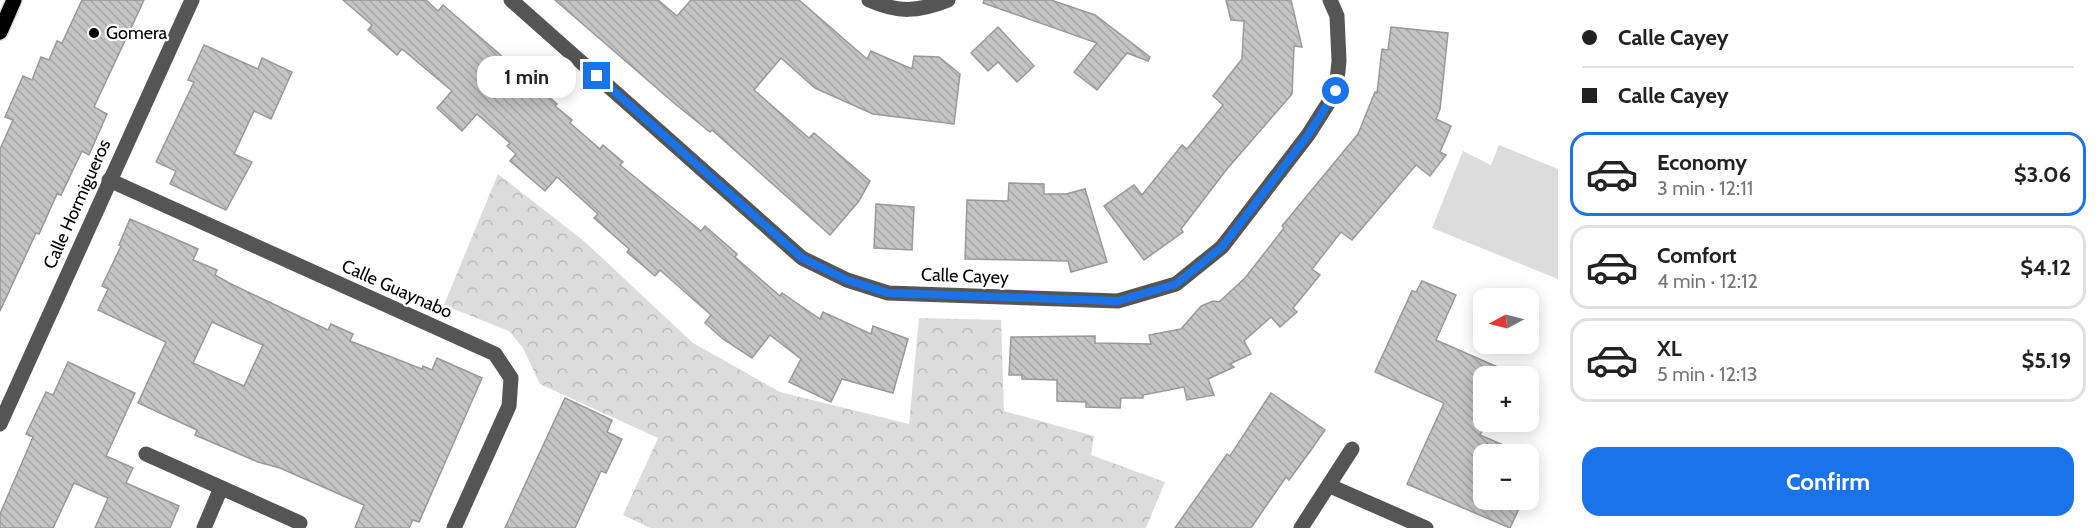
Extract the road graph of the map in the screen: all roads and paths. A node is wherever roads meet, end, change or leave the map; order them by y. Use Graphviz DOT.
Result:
graph roads {
  1 [pos="14,0"];
  2 [pos="192,0"];
  3 [pos="511,0"];
  4 [pos="869,0"];
  5 [pos="948,0"];
  6 [pos="1330,0"];
  7 [pos="0,32"];
  8 [pos="109,180"];
  9 [pos="0,424"];
  10 [pos="1352,449"];
  11 [pos="146,454"];
  12 [pos="1330,486"];
  13 [pos="221,488"];
  14 [pos="300,522"];
  15 [pos="204,528"];
  16 [pos="454,528"];
  17 [pos="1301,528"];
  18 [pos="1426,528"];
  1 -- 7 [label="main road"];
  2 -- 8 [label="street, Calle Hormigueros"];
  3 -- 6 [label="street, Calle Cayey"];
  4 -- 5 [label="street"];
  8 -- 9 [label="street, Calle Hormigueros"];
  8 -- 16 [label="street, Calle Guaynabo"];
  10 -- 12 [label="street"];
  11 -- 13 [label="street"];
  12 -- 17 [label="street"];
  12 -- 18 [label="street"];
  13 -- 14 [label="street"];
  13 -- 15 [label="street"];
}
